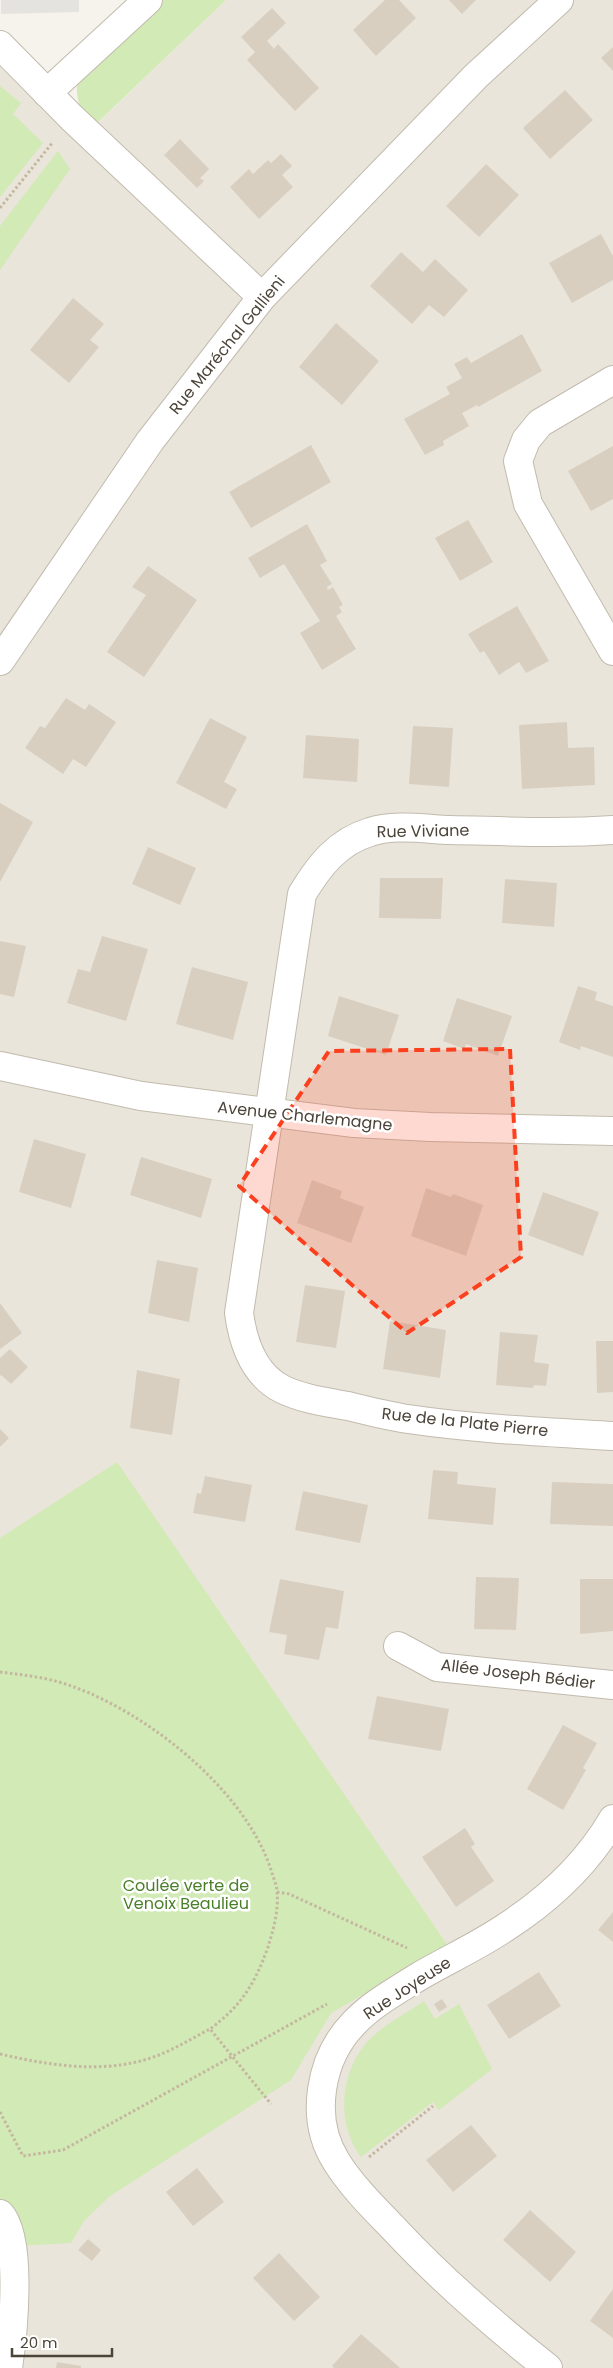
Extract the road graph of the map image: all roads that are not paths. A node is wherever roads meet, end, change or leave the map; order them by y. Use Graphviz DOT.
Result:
graph roads {
  1 [pos="148,0"];
  2 [pos="559,0"];
  3 [pos="0,45"];
  4 [pos="47,93"];
  5 [pos="262,297"];
  6 [pos="613,380"];
  7 [pos="613,651"];
  8 [pos="0,661"];
  9 [pos="613,830"];
  10 [pos="0,1066"];
  11 [pos="271,1114"];
  12 [pos="613,1130"];
  13 [pos="613,1436"];
  14 [pos="398,1646"];
  15 [pos="613,1685"];
  16 [pos="613,1820"];
  17 [pos="0,2214"];
  18 [pos="8,2368"];
  19 [pos="548,2368"];
  1 -- 4 [label="street"];
  2 -- 5 [label="street, Rue Maréchal Gallieni"];
  3 -- 4 [label="street"];
  4 -- 5 [label="street"];
  5 -- 8 [label="street, Rue Maréchal Gallieni"];
  6 -- 7 [label="street"];
  9 -- 11 [label="street, Rue Viviane"];
  10 -- 11 [label="street, Avenue Charlemagne"];
  11 -- 12 [label="street, Avenue Charlemagne"];
  11 -- 13 [label="street, Rue de la Plate Pierre"];
  14 -- 15 [label="street, Allée Joseph Bédier"];
  16 -- 19 [label="street, Rue Joyeuse"];
  17 -- 18 [label="street"];
}
